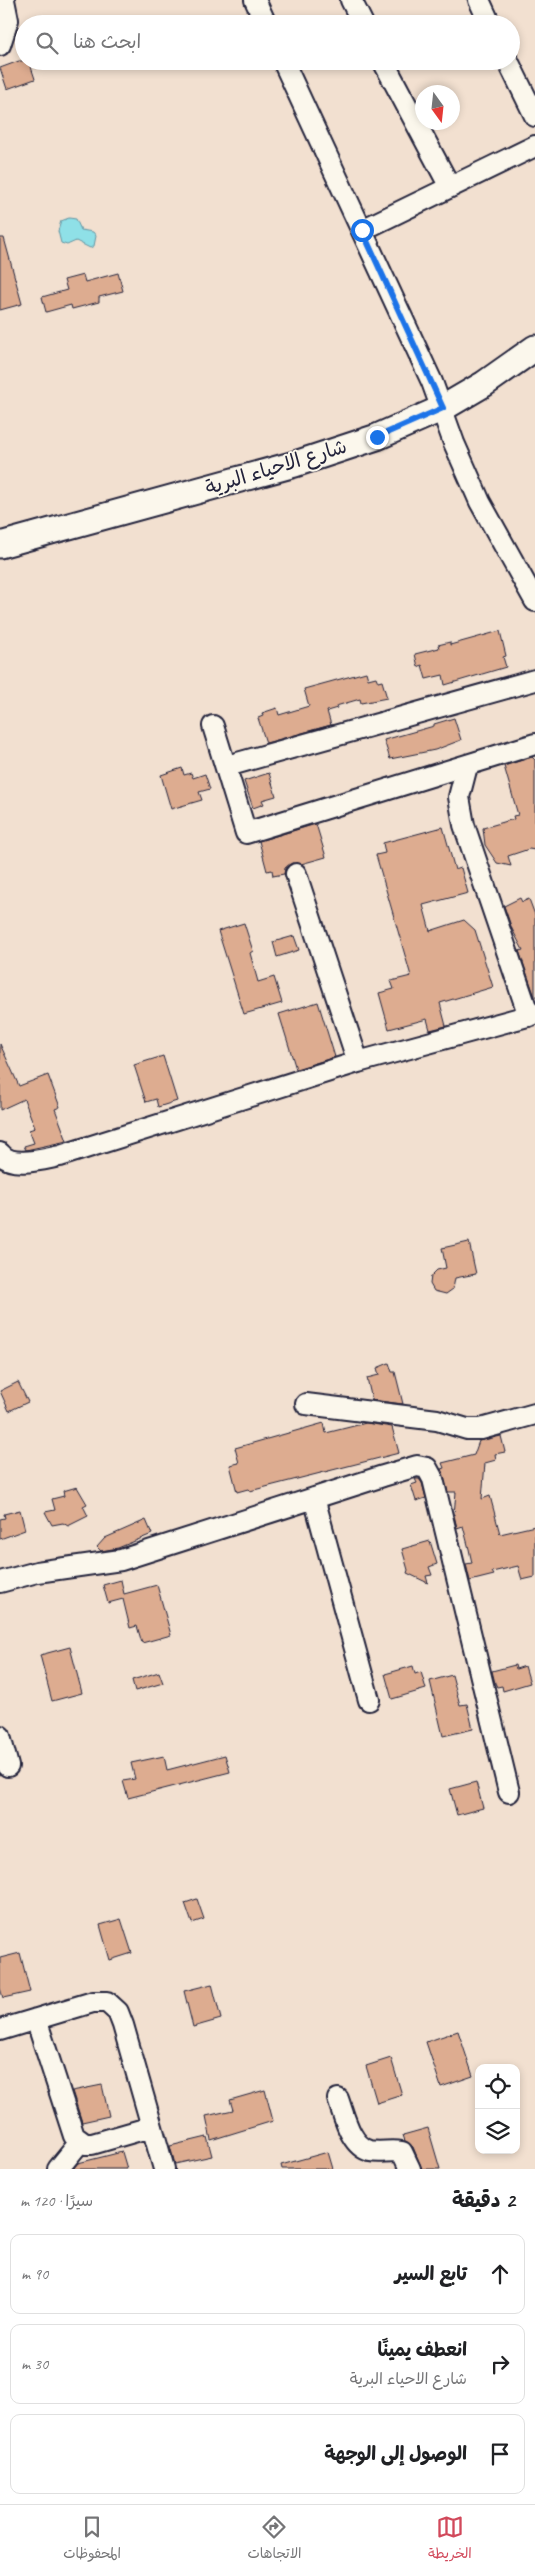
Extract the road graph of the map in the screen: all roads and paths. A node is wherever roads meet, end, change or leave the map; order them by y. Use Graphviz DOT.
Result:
graph roads {
  1 [pos="4,0"];
  2 [pos="255,0"];
  3 [pos="351,0"];
  4 [pos="479,0"];
  5 [pos="262,15"];
  6 [pos="359,15"];
  7 [pos="486,15"];
  8 [pos="0,45"];
  9 [pos="287,70"];
  10 [pos="388,70"];
  11 [pos="512,70"];
  12 [pos="535,116"];
  13 [pos="535,146"];
  14 [pos="450,187"];
  15 [pos="362,230"];
  16 [pos="535,348"];
  17 [pos="443,408"];
  18 [pos="0,545"];
  19 [pos="535,601"];
  20 [pos="535,680"];
  21 [pos="213,726"];
  22 [pos="535,744"];
  23 [pos="227,766"];
  24 [pos="467,766"];
  25 [pos="296,874"];
  26 [pos="532,1015"];
  27 [pos="358,1062"];
  28 [pos="0,1153"];
  29 [pos="306,1404"];
  30 [pos="535,1414"];
  31 [pos="314,1498"];
  32 [pos="0,1582"];
  33 [pos="369,1700"];
  34 [pos="0,1736"];
  35 [pos="8,1766"];
  36 [pos="509,1792"];
  37 [pos="36,2019"];
  38 [pos="0,2030"];
  39 [pos="338,2099"];
  40 [pos="152,2127"];
  41 [pos="80,2142"];
  42 [pos="58,2169"];
  43 [pos="164,2169"];
  44 [pos="410,2169"];
  1 -- 8 [label="street"];
  2 -- 5 [label="street"];
  3 -- 6 [label="street"];
  4 -- 7 [label="street"];
  9 -- 15 [label="street"];
  10 -- 14 [label="street"];
  11 -- 12 [label="street"];
  13 -- 14 [label="street"];
  14 -- 15 [label="street"];
  15 -- 17 [label="street"];
  16 -- 17 [label="main road, شارع الاحياء البرية"];
  17 -- 18 [label="main road, شارع الاحياء البرية"];
  17 -- 19 [label="street"];
  20 -- 23 [label="street"];
  21 -- 23 [label="street"];
  22 -- 24 [label="street"];
  23 -- 24 [label="street"];
  24 -- 26 [label="street"];
  25 -- 27 [label="street"];
  26 -- 27 [label="street"];
  27 -- 28 [label="street"];
  29 -- 30 [label="street"];
  31 -- 32 [label="street"];
  31 -- 33 [label="street"];
  31 -- 36 [label="street"];
  34 -- 35 [label="street"];
  37 -- 38 [label="street"];
  37 -- 40 [label="street"];
  37 -- 41 [label="street"];
  39 -- 44 [label="street"];
  40 -- 41 [label="street"];
  40 -- 43 [label="street"];
  41 -- 42 [label="street"];
}
